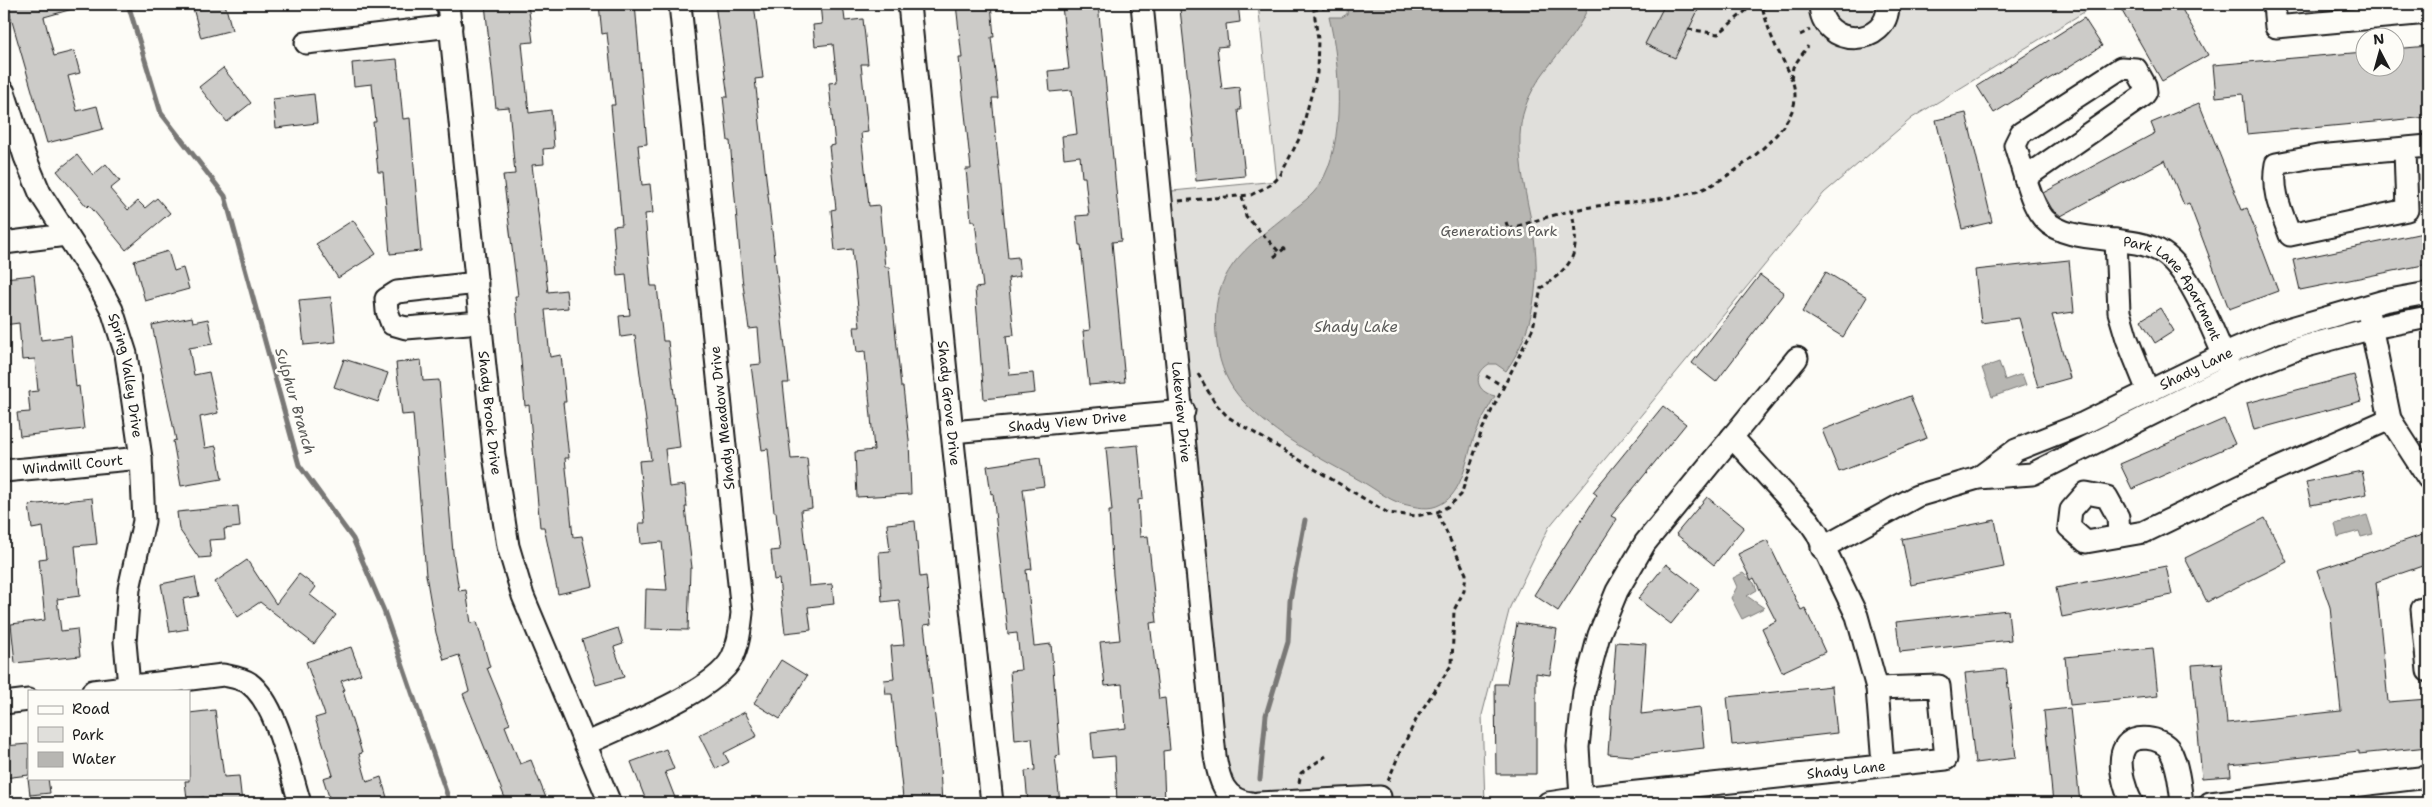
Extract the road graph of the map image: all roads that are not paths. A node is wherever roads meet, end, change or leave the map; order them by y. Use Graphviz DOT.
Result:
graph roads {
  1 [pos="448,4"];
  2 [pos="680,4"];
  3 [pos="909,4"];
  4 [pos="1142,4"];
  5 [pos="1888,4"];
  6 [pos="2274,4"];
  7 [pos="1820,5"];
  8 [pos="2428,13"];
  9 [pos="451,26"];
  10 [pos="306,43"];
  11 [pos="4,92"];
  12 [pos="2428,146"];
  13 [pos="2405,150"];
  14 [pos="2025,178"];
  15 [pos="66,235"];
  16 [pos="2116,240"];
  17 [pos="4,243"];
  18 [pos="477,283"];
  19 [pos="2428,293"];
  20 [pos="2366,306"];
  21 [pos="2428,317"];
  22 [pos="481,322"];
  23 [pos="2373,328"];
  24 [pos="2223,355"];
  25 [pos="1797,358"];
  26 [pos="2232,374"];
  27 [pos="2148,391"];
  28 [pos="1184,411"];
  29 [pos="2390,419"];
  30 [pos="952,432"];
  31 [pos="1732,437"];
  32 [pos="141,458"];
  33 [pos="4,471"];
  34 [pos="1978,478"];
  35 [pos="2428,478"];
  36 [pos="2119,536"];
  37 [pos="1822,548"];
  38 [pos="2428,608"];
  39 [pos="2428,671"];
  40 [pos="128,686"];
  41 [pos="1877,688"];
  42 [pos="101,690"];
  43 [pos="28,700"];
  44 [pos="4,704"];
  45 [pos="584,744"];
  46 [pos="1883,765"];
  47 [pos="2428,777"];
  48 [pos="1380,797"];
  49 [pos="1581,798"];
  50 [pos="300,803"];
  51 [pos="610,803"];
  52 [pos="992,803"];
  53 [pos="1251,803"];
  54 [pos="1258,803"];
  55 [pos="1548,803"];
  56 [pos="2132,803"];
  57 [pos="2182,803"];
  58 [pos="2210,803"];
  1 -- 9 [label="street, Shady Brook Drive"];
  2 -- 45 [label="street, Shady Meadow Drive"];
  3 -- 30 [label="street, Shady Grove Drive"];
  4 -- 28 [label="street, Lakeview Drive"];
  5 -- 7 [label="street"];
  6 -- 8 [label="street"];
  9 -- 10 [label="street"];
  9 -- 18 [label="street, Shady Brook Drive"];
  11 -- 15 [label="street, Spring Valley Drive"];
  12 -- 13 [label="street"];
  13 -- 13 [label="street"];
  14 -- 14 [label="street, Park Lane Apartment"];
  14 -- 16 [label="street, Park Lane Apartment"];
  15 -- 17 [label="street"];
  15 -- 32 [label="street, Spring Valley Drive"];
  16 -- 24 [label="street, Park Lane Apartment"];
  16 -- 27 [label="street, Park Lane Apartment"];
  18 -- 22 [label="street, Shady Brook Drive"];
  18 -- 22 [label="street"];
  19 -- 20 [label="street, Shady Lane"];
  20 -- 23 [label="street"];
  20 -- 24 [label="street, Shady Lane"];
  21 -- 23 [label="street, Shady Lane"];
  22 -- 45 [label="street, Shady Brook Drive"];
  23 -- 26 [label="street, Shady Lane"];
  23 -- 29 [label="street"];
  24 -- 26 [label="street, Park Lane Apartment"];
  24 -- 27 [label="street, Shady Lane"];
  25 -- 31 [label="street"];
  26 -- 34 [label="street, Shady Lane"];
  27 -- 34 [label="street, Shady Lane"];
  28 -- 30 [label="street, Shady View Drive"];
  28 -- 53 [label="street, Lakeview Drive"];
  29 -- 35 [label="street"];
  29 -- 36 [label="street"];
  30 -- 52 [label="street, Shady Grove Drive"];
  31 -- 37 [label="street, Shady Lane"];
  31 -- 49 [label="street"];
  32 -- 33 [label="street, Windmill Court"];
  32 -- 40 [label="street, Spring Valley Drive"];
  34 -- 37 [label="street, Shady Lane"];
  37 -- 41 [label="street, Shady Lane"];
  38 -- 39 [label="street"];
  40 -- 42 [label="street"];
  40 -- 50 [label="street"];
  41 -- 46 [label="street, Shady Lane"];
  41 -- 46 [label="street"];
  43 -- 44 [label="street"];
  45 -- 51 [label="street, Shady Brook Drive"];
  46 -- 49 [label="street, Shady Lane"];
  47 -- 58 [label="street"];
  48 -- 54 [label="street"];
  49 -- 55 [label="street, Shady Lane"];
  56 -- 57 [label="street"];
}
